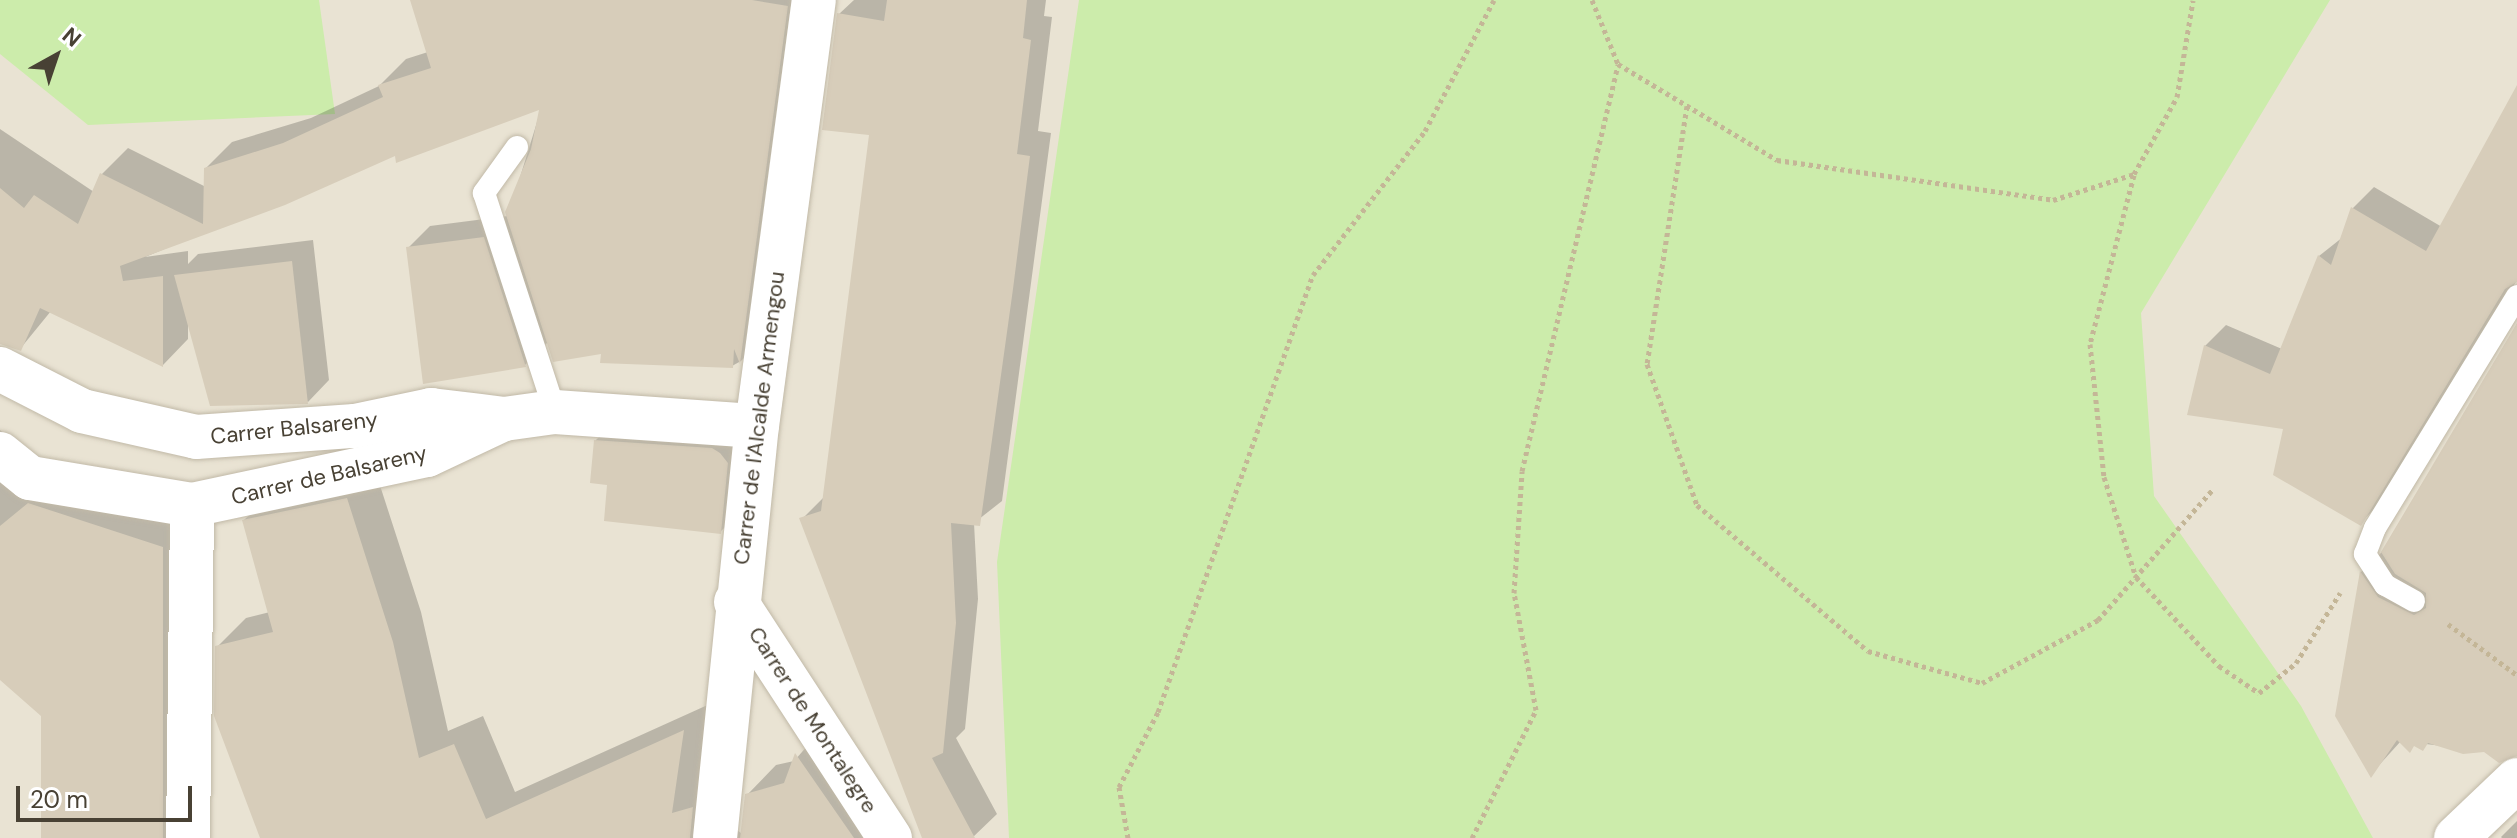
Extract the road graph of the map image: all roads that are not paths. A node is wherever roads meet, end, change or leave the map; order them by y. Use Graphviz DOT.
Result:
graph roads {
  1 [pos="814,0"];
  2 [pos="517,147"];
  3 [pos="2517,296"];
  4 [pos="0,369"];
  5 [pos="555,412"];
  6 [pos="504,419"];
  7 [pos="757,426"];
  8 [pos="10,478"];
  9 [pos="192,505"];
  10 [pos="2414,601"];
  11 [pos="736,602"];
  12 [pos="2517,780"];
  13 [pos="188,838"];
  14 [pos="715,838"];
  15 [pos="890,838"];
  16 [pos="2456,838"];
  1 -- 7 [label="street, Carrer de l'Alcalde Armengou"];
  2 -- 5 [label="lane"];
  3 -- 10 [label="lane"];
  4 -- 6 [label="street, Carrer Balsareny"];
  5 -- 6 [label="street, Carrer de Balsareny"];
  5 -- 7 [label="street, Carrer de Balsareny"];
  6 -- 9 [label="street, Carrer de Balsareny"];
  7 -- 11 [label="street, Carrer de l'Alcalde Armengou"];
  8 -- 9 [label="street, Carrer de Balsareny"];
  9 -- 13 [label="street"];
  11 -- 14 [label="street, Carrer de l'Alcalde Armengou"];
  11 -- 15 [label="street, Carrer de Montalegre"];
  12 -- 16 [label="street"];
}
